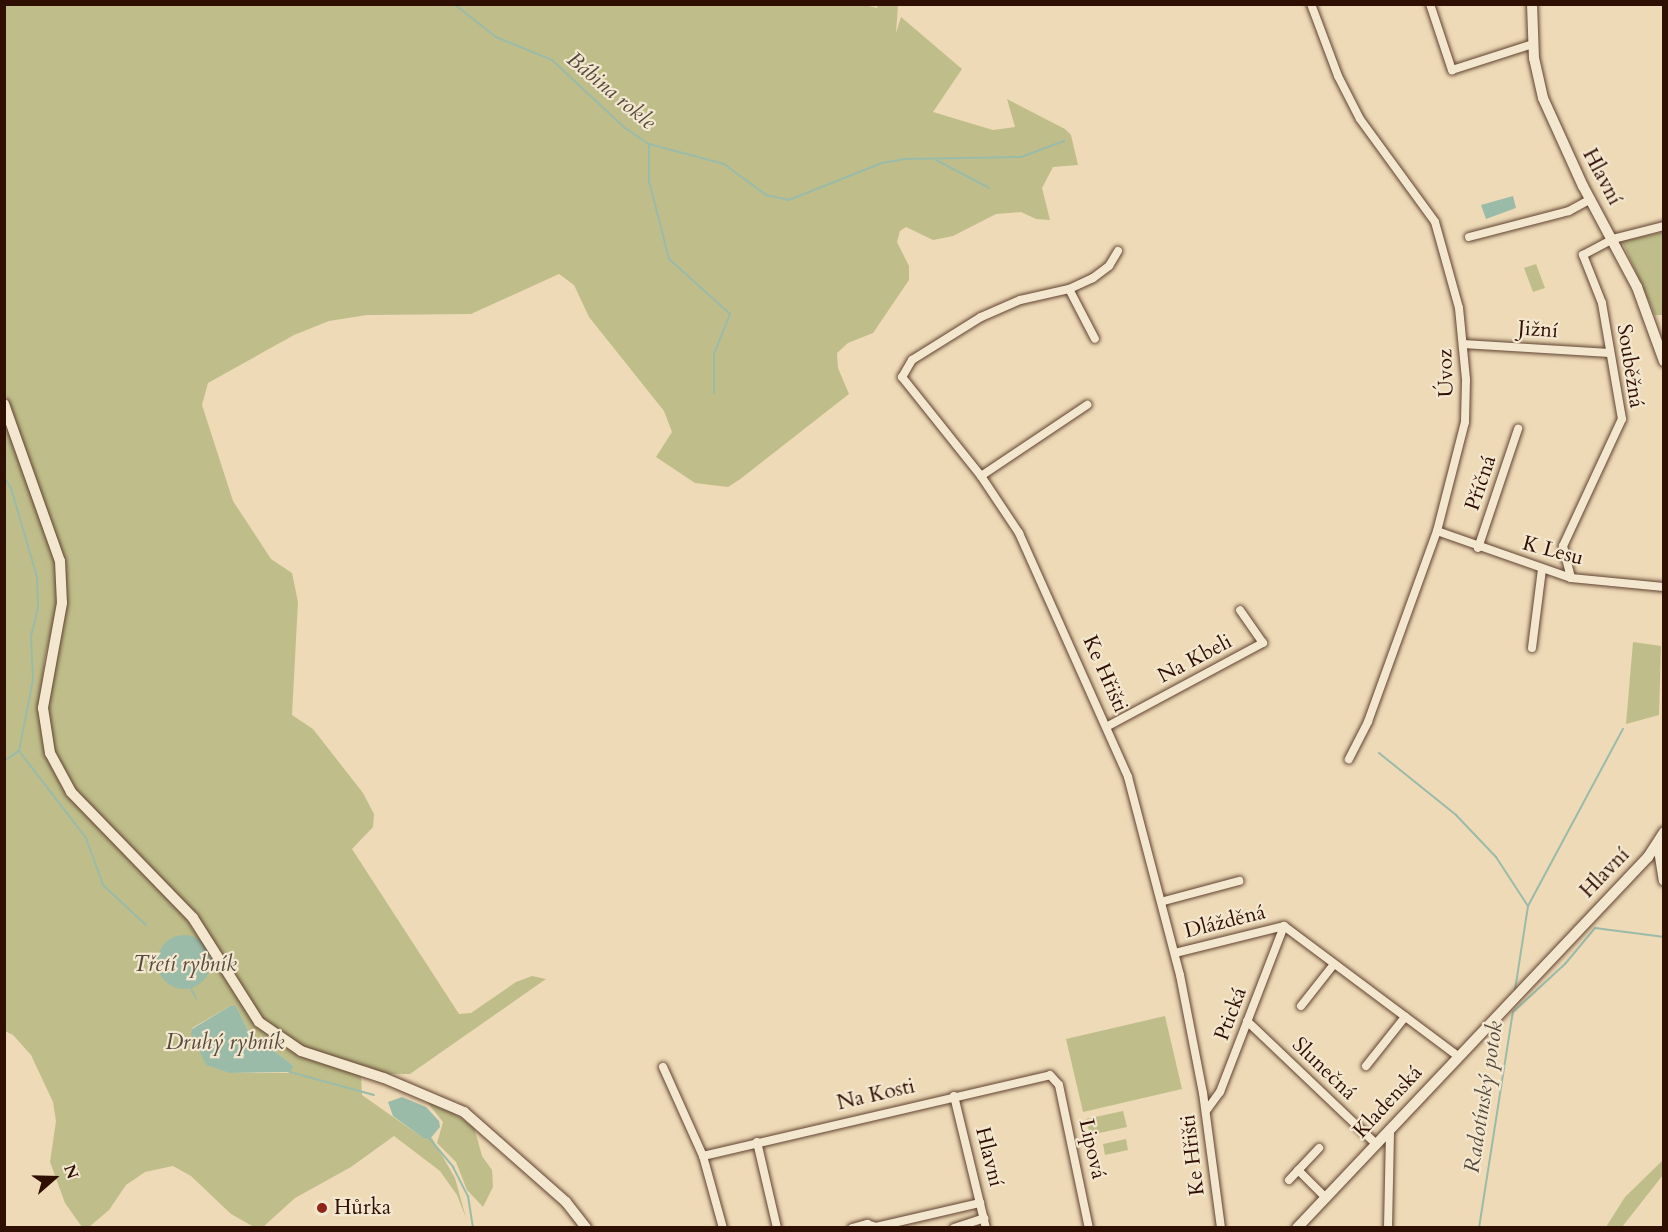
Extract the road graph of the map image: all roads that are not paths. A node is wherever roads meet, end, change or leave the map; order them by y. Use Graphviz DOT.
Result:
graph roads {
  1 [pos="1311,4"];
  2 [pos="1430,4"];
  3 [pos="1532,4"];
  4 [pos="1533,44"];
  5 [pos="1591,199"];
  6 [pos="1664,226"];
  7 [pos="1469,237"];
  8 [pos="1613,238"];
  9 [pos="1118,250"];
  10 [pos="1069,289"];
  11 [pos="1095,339"];
  12 [pos="1463,344"];
  13 [pos="1610,354"];
  14 [pos="1664,361"];
  15 [pos="4,404"];
  16 [pos="1087,405"];
  17 [pos="1518,429"];
  18 [pos="981,476"];
  19 [pos="1437,531"];
  20 [pos="1478,548"];
  21 [pos="1542,568"];
  22 [pos="1571,578"];
  23 [pos="1664,587"];
  24 [pos="1240,610"];
  25 [pos="1532,648"];
  26 [pos="1108,726"];
  27 [pos="1348,759"];
  28 [pos="1664,832"];
  29 [pos="1658,844"];
  30 [pos="1239,881"];
  31 [pos="1664,881"];
  32 [pos="1164,902"];
  33 [pos="1284,926"];
  34 [pos="1175,953"];
  35 [pos="1334,964"];
  36 [pos="1301,1006"];
  37 [pos="1405,1017"];
  38 [pos="1247,1021"];
  39 [pos="1480,1034"];
  40 [pos="1458,1056"];
  41 [pos="1366,1066"];
  42 [pos="663,1067"];
  43 [pos="1057,1079"];
  44 [pos="954,1096"];
  45 [pos="1206,1111"];
  46 [pos="1390,1128"];
  47 [pos="757,1142"];
  48 [pos="1376,1144"];
  49 [pos="1319,1148"];
  50 [pos="703,1156"];
  51 [pos="1298,1170"];
  52 [pos="1289,1180"];
  53 [pos="1326,1198"];
  54 [pos="980,1203"];
  55 [pos="984,1218"];
  56 [pos="586,1227"];
  57 [pos="723,1227"];
  58 [pos="777,1227"];
  59 [pos="852,1227"];
  60 [pos="876,1227"];
  61 [pos="954,1227"];
  62 [pos="986,1227"];
  63 [pos="1089,1227"];
  64 [pos="1221,1227"];
  65 [pos="1297,1227"];
  66 [pos="1388,1227"];
  1 -- 12 [label="street, Úvoz"];
  2 -- 4 [label="street"];
  3 -- 4 [label="street, Hlavní"];
  4 -- 5 [label="street, Hlavní"];
  5 -- 7 [label="street"];
  5 -- 8 [label="street, Hlavní"];
  6 -- 8 [label="street"];
  8 -- 13 [label="street, Souběžná"];
  8 -- 14 [label="street, Hlavní"];
  9 -- 10 [label="street, Ke Hřišti"];
  10 -- 11 [label="street"];
  10 -- 18 [label="street, Ke Hřišti"];
  12 -- 13 [label="street, Jižní"];
  12 -- 19 [label="street, Úvoz"];
  13 -- 22 [label="street, Souběžná"];
  15 -- 56 [label="street"];
  16 -- 18 [label="street"];
  17 -- 20 [label="street, Příčná"];
  18 -- 26 [label="street, Ke Hřišti"];
  19 -- 20 [label="street, K Lesu"];
  19 -- 27 [label="street, Úvoz"];
  20 -- 21 [label="street, K Lesu"];
  21 -- 22 [label="street, K Lesu"];
  21 -- 25 [label="street"];
  22 -- 23 [label="street, K Lesu"];
  24 -- 26 [label="street, Na Kbeli"];
  26 -- 32 [label="street, Ke Hřišti"];
  28 -- 29 [label="street, Hlavní"];
  29 -- 31 [label="street"];
  29 -- 39 [label="street, Hlavní"];
  30 -- 32 [label="street"];
  32 -- 34 [label="street, Ke Hřišti"];
  33 -- 34 [label="street, Dlážděná"];
  33 -- 35 [label="street"];
  33 -- 38 [label="street, Ptická"];
  34 -- 45 [label="street, Ke Hřišti"];
  35 -- 36 [label="street"];
  35 -- 37 [label="street"];
  37 -- 40 [label="street"];
  37 -- 41 [label="street"];
  38 -- 45 [label="street, Ptická"];
  38 -- 48 [label="street, Slunečná"];
  39 -- 40 [label="street, Kladenská"];
  40 -- 46 [label="street, Kladenská"];
  42 -- 50 [label="street"];
  43 -- 44 [label="street, Na Kosti"];
  43 -- 63 [label="street, Lipová"];
  44 -- 47 [label="street, Na Kosti"];
  44 -- 54 [label="street, Hlavní"];
  45 -- 64 [label="street, Ke Hřišti"];
  46 -- 48 [label="street, Kladenská"];
  46 -- 66 [label="street"];
  47 -- 50 [label="street, Na Kosti"];
  47 -- 58 [label="street"];
  48 -- 53 [label="street, Kladenská"];
  49 -- 51 [label="street"];
  50 -- 57 [label="street"];
  51 -- 52 [label="street"];
  51 -- 53 [label="street"];
  53 -- 65 [label="street, Kladenská"];
  54 -- 55 [label="street, Hlavní"];
  54 -- 60 [label="street"];
  55 -- 61 [label="street"];
  55 -- 62 [label="street, Hlavní"];
  59 -- 60 [label="street"];
}
